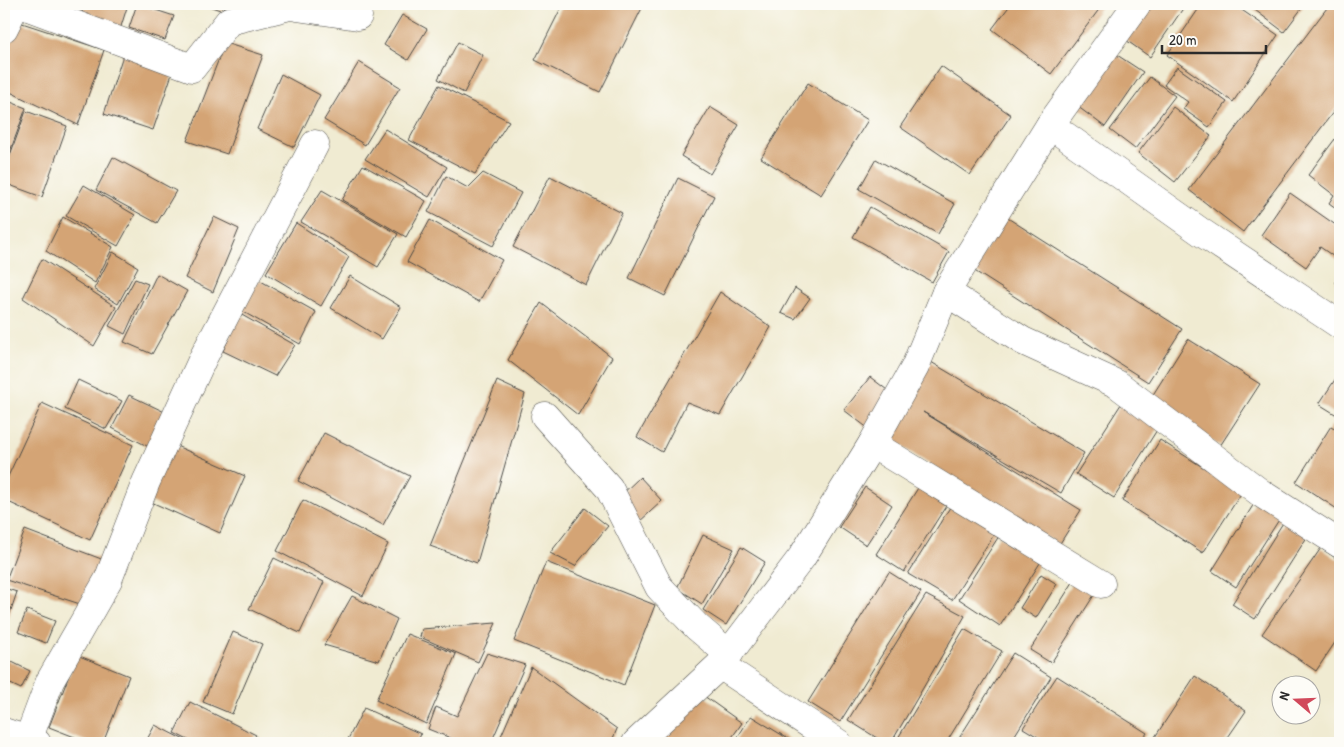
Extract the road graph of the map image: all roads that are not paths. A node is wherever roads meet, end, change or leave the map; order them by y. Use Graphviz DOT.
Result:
graph roads {
  1 [pos="16,4"];
  2 [pos="20,4"];
  3 [pos="1137,4"];
  4 [pos="358,16"];
  5 [pos="4,28"];
  6 [pos="1050,125"];
  7 [pos="315,144"];
  8 [pos="946,292"];
  9 [pos="1340,325"];
  10 [pos="545,416"];
  11 [pos="872,444"];
  12 [pos="1340,544"];
  13 [pos="1101,584"];
  14 [pos="724,660"];
  15 [pos="23,738"];
  16 [pos="636,743"];
  17 [pos="838,743"];
  1 -- 5 [label="street"];
  2 -- 4 [label="street"];
  3 -- 6 [label="street"];
  6 -- 8 [label="street"];
  6 -- 9 [label="street"];
  7 -- 15 [label="street"];
  8 -- 11 [label="street"];
  8 -- 12 [label="street"];
  10 -- 14 [label="street"];
  11 -- 13 [label="street"];
  11 -- 14 [label="street"];
  14 -- 16 [label="street"];
  14 -- 17 [label="street"];
}
